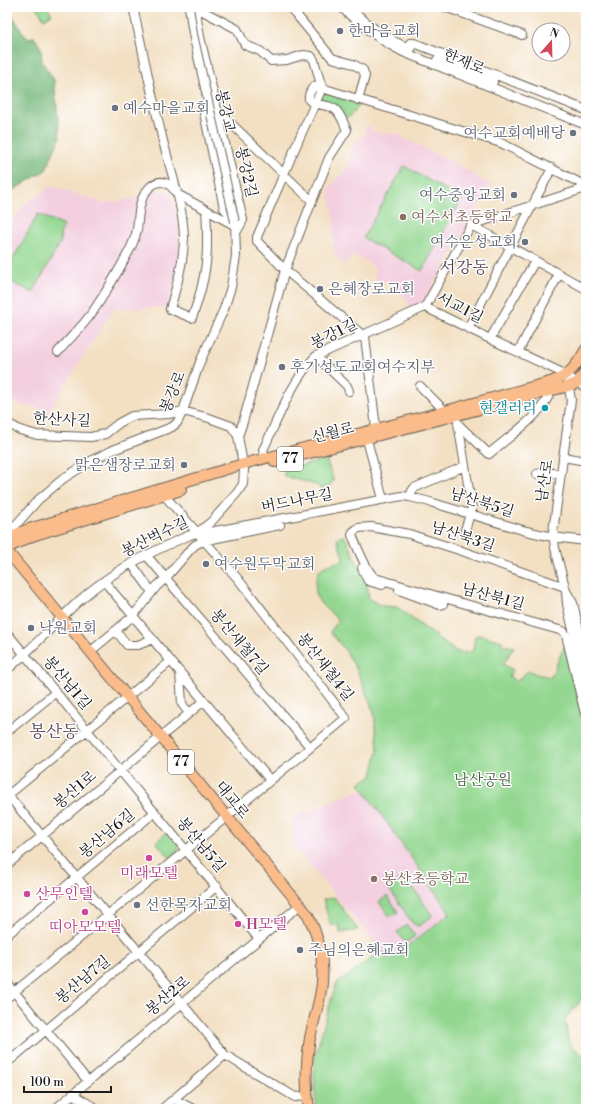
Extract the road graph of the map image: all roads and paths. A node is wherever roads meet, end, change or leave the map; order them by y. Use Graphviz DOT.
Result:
graph roads {
  1 [pos="133,7"];
  2 [pos="189,7"];
  3 [pos="195,7"];
  4 [pos="290,7"];
  5 [pos="341,7"];
  6 [pos="350,7"];
  7 [pos="445,7"];
  8 [pos="522,35"];
  9 [pos="406,47"];
  10 [pos="466,78"];
  11 [pos="322,86"];
  12 [pos="358,100"];
  13 [pos="315,104"];
  14 [pos="586,110"];
  15 [pos="218,111"];
  16 [pos="586,119"];
  17 [pos="586,125"];
  18 [pos="586,129"];
  19 [pos="552,168"];
  20 [pos="284,174"];
  21 [pos="586,187"];
  22 [pos="176,194"];
  23 [pos="312,201"];
  24 [pos="532,205"];
  25 [pos="206,210"];
  26 [pos="471,225"];
  27 [pos="236,227"];
  28 [pos="510,247"];
  29 [pos="535,260"];
  30 [pos="284,270"];
  31 [pos="559,274"];
  32 [pos="586,289"];
  33 [pos="425,307"];
  34 [pos="468,328"];
  35 [pos="363,335"];
  36 [pos="490,339"];
  37 [pos="586,349"];
  38 [pos="58,352"];
  39 [pos="518,352"];
  40 [pos="316,356"];
  41 [pos="567,375"];
  42 [pos="581,380"];
  43 [pos="420,386"];
  44 [pos="349,391"];
  45 [pos="551,391"];
  46 [pos="183,411"];
  47 [pos="445,411"];
  48 [pos="457,420"];
  49 [pos="7,423"];
  50 [pos="376,428"];
  51 [pos="238,436"];
  52 [pos="367,440"];
  53 [pos="563,457"];
  54 [pos="265,458"];
  55 [pos="586,461"];
  56 [pos="465,466"];
  57 [pos="243,467"];
  58 [pos="537,474"];
  59 [pos="560,474"];
  60 [pos="164,495"];
  61 [pos="406,496"];
  62 [pos="383,499"];
  63 [pos="470,514"];
  64 [pos="279,519"];
  65 [pos="465,530"];
  66 [pos="197,533"];
  67 [pos="7,537"];
  68 [pos="553,537"];
  69 [pos="203,541"];
  70 [pos="586,541"];
  71 [pos="7,549"];
  72 [pos="146,555"];
  73 [pos="131,564"];
  74 [pos="166,578"];
  75 [pos="104,581"];
  76 [pos="566,589"];
  77 [pos="152,592"];
  78 [pos="444,598"];
  79 [pos="133,616"];
  80 [pos="63,618"];
  81 [pos="582,628"];
  82 [pos="116,630"];
  83 [pos="7,633"];
  84 [pos="153,639"];
  85 [pos="91,651"];
  86 [pos="25,655"];
  87 [pos="586,660"];
  88 [pos="171,661"];
  89 [pos="7,670"];
  90 [pos="180,672"];
  91 [pos="586,686"];
  92 [pos="56,692"];
  93 [pos="128,696"];
  94 [pos="204,701"];
  95 [pos="190,713"];
  96 [pos="586,718"];
  97 [pos="87,730"];
  98 [pos="7,732"];
  99 [pos="161,737"];
  100 [pos="310,748"];
  101 [pos="121,770"];
  102 [pos="270,780"];
  103 [pos="7,795"];
  104 [pos="155,812"];
  105 [pos="226,817"];
  106 [pos="42,836"];
  107 [pos="187,850"];
  108 [pos="7,865"];
  109 [pos="76,877"];
  110 [pos="217,886"];
  111 [pos="300,905"];
  112 [pos="108,915"];
  113 [pos="7,935"];
  114 [pos="259,939"];
  115 [pos="139,952"];
  116 [pos="7,983"];
  117 [pos="14,992"];
  118 [pos="7,998"];
  119 [pos="182,1003"];
  120 [pos="46,1030"];
  121 [pos="225,1055"];
  122 [pos="7,1063"];
  123 [pos="88,1081"];
  124 [pos="72,1094"];
  125 [pos="307,1096"];
  126 [pos="174,1099"];
  127 [pos="54,1109"];
  128 [pos="97,1109"];
  129 [pos="162,1109"];
  130 [pos="193,1109"];
  131 [pos="309,1109"];
  1 -- 22 [label="street"];
  2 -- 27 [label="street, 봉강교, bridge"];
  3 -- 11 [label="street"];
  3 -- 15 [label="street"];
  4 -- 12 [label="street"];
  5 -- 10 [label="street, 한재로"];
  6 -- 9 [label="street, 한재로"];
  7 -- 8 [label="street"];
  9 -- 14 [label="street"];
  9 -- 16 [label="street, 한재로"];
  10 -- 17 [label="street, 한재로"];
  10 -- 18 [label="street"];
  11 -- 12 [label="street"];
  11 -- 13 [label="street, 봉강2길"];
  12 -- 19 [label="street"];
  13 -- 20 [label="street, 봉강2길"];
  13 -- 23 [label="street"];
  15 -- 20 [label="street, 봉강2길"];
  15 -- 27 [label="street, 봉강2길"];
  15 -- 27 [label="street"];
  19 -- 21 [label="street"];
  19 -- 24 [label="street"];
  20 -- 23 [label="street, 봉강2길"];
  20 -- 30 [label="street, 봉강2길"];
  21 -- 24 [label="street"];
  22 -- 25 [label="street"];
  22 -- 25 [label="street"];
  22 -- 38 [label="street"];
  23 -- 30 [label="street"];
  24 -- 26 [label="street"];
  24 -- 28 [label="street"];
  25 -- 27 [label="street"];
  26 -- 28 [label="street"];
  26 -- 33 [label="street, 서교1길"];
  27 -- 46 [label="street, 봉강로"];
  28 -- 29 [label="street"];
  28 -- 34 [label="street"];
  29 -- 31 [label="street"];
  29 -- 36 [label="street"];
  30 -- 35 [label="street, 봉강2길"];
  30 -- 51 [label="street"];
  31 -- 32 [label="street"];
  31 -- 39 [label="street"];
  33 -- 34 [label="street, 서교1길"];
  33 -- 35 [label="street, 봉강1길"];
  34 -- 36 [label="street, 서교1길"];
  35 -- 40 [label="street, 봉강1길"];
  35 -- 50 [label="street"];
  36 -- 39 [label="street, 서교1길"];
  37 -- 41 [label="main road, 77"];
  39 -- 41 [label="street, 서교1길"];
  40 -- 44 [label="street"];
  40 -- 54 [label="street, 봉강1길"];
  41 -- 42 [label="street, 서교1길"];
  41 -- 47 [label="main road, 신월로 / 77"];
  42 -- 45 [label="main road, 신월로 / 77"];
  42 -- 53 [label="street, 남산로"];
  43 -- 47 [label="street"];
  45 -- 48 [label="main road, 신월로 / 77"];
  45 -- 48 [label="street"];
  46 -- 49 [label="street, 한산사길"];
  46 -- 51 [label="street"];
  46 -- 67 [label="street, 봉강로"];
  47 -- 50 [label="main road, 신월로 / 77"];
  48 -- 52 [label="main road, 신월로 / 77"];
  48 -- 56 [label="street"];
  50 -- 54 [label="main road, 신월로 / 77"];
  51 -- 57 [label="street"];
  52 -- 57 [label="main road, 신월로 / 77"];
  52 -- 62 [label="street"];
  53 -- 55 [label="street"];
  53 -- 59 [label="street, 남산로"];
  54 -- 57 [label="main road, 신월로 / 77"];
  56 -- 61 [label="street"];
  56 -- 63 [label="street"];
  57 -- 60 [label="main road, 신월로 / 77"];
  57 -- 66 [label="street, 봉산벅수길"];
  57 -- 67 [label="main road, 신월로 / 77"];
  58 -- 59 [label="street"];
  59 -- 68 [label="street, 남산로"];
  60 -- 66 [label="street, 봉산새철4길"];
  60 -- 71 [label="main road, 신월로 / 77"];
  61 -- 62 [label="street, 버드나무길"];
  61 -- 63 [label="street, 남산북5길"];
  62 -- 64 [label="street, 버드나무길"];
  63 -- 65 [label="street"];
  63 -- 68 [label="street, 남산북5길"];
  64 -- 66 [label="street, 버드나무길"];
  64 -- 69 [label="street"];
  66 -- 69 [label="street, 봉산새철4길"];
  66 -- 72 [label="street, 봉산벅수길"];
  68 -- 70 [label="street, 남산북5길"];
  68 -- 76 [label="street, 남산로"];
  69 -- 74 [label="street"];
  69 -- 100 [label="street, 봉산새철4길"];
  71 -- 80 [label="main road, 대교로 / 77"];
  72 -- 73 [label="street, 봉산벅수길"];
  72 -- 74 [label="street, 봉산새철7길"];
  73 -- 75 [label="street, 봉산벅수길"];
  73 -- 77 [label="street"];
  74 -- 77 [label="street"];
  74 -- 100 [label="street, 봉산새철7길"];
  75 -- 79 [label="street"];
  75 -- 80 [label="street, 봉산벅수길"];
  76 -- 78 [label="street, 남산북3길"];
  76 -- 81 [label="street, 남산로"];
  76 -- 91 [label="street, 남산로"];
  77 -- 79 [label="street"];
  78 -- 96 [label="street, 남산북1길"];
  79 -- 82 [label="street"];
  79 -- 84 [label="street"];
  80 -- 85 [label="main road, 대교로 / 77"];
  80 -- 86 [label="street, 봉산남1길"];
  81 -- 87 [label="street, 남산로"];
  82 -- 84 [label="street"];
  82 -- 85 [label="street"];
  83 -- 86 [label="street, 봉산남1길"];
  84 -- 88 [label="street"];
  85 -- 93 [label="main road, 대교로 / 77"];
  86 -- 89 [label="street"];
  86 -- 92 [label="street, 봉산남1길"];
  88 -- 90 [label="street"];
  88 -- 93 [label="street, 봉산남1길"];
  90 -- 94 [label="street"];
  90 -- 95 [label="street"];
  92 -- 97 [label="street, 봉산남1길"];
  92 -- 98 [label="street"];
  93 -- 97 [label="street, 봉산남1길"];
  93 -- 99 [label="main road, 대교로 / 77"];
  94 -- 95 [label="street, 봉산1로"];
  94 -- 102 [label="street"];
  95 -- 99 [label="street, 봉산1로"];
  97 -- 101 [label="street, 봉산남1길"];
  97 -- 103 [label="street"];
  99 -- 101 [label="street, 봉산1로"];
  99 -- 105 [label="main road, 대교로 / 77"];
  100 -- 102 [label="street, 봉산새철4길"];
  101 -- 104 [label="street, 봉산남5길"];
  101 -- 106 [label="street, 봉산1로"];
  102 -- 105 [label="street, 봉산새철4길"];
  103 -- 106 [label="street, 봉산남6길"];
  104 -- 107 [label="street, 봉산남5길"];
  104 -- 109 [label="street, 봉산남6길"];
  105 -- 107 [label="street, 봉산새철4길"];
  105 -- 111 [label="main road, 대교로 / 77"];
  106 -- 108 [label="street, 봉산1로"];
  106 -- 109 [label="street, 봉산남6길"];
  107 -- 110 [label="street, 봉산남5길"];
  107 -- 112 [label="street"];
  109 -- 112 [label="street, 봉산남6길"];
  109 -- 113 [label="street"];
  110 -- 114 [label="street, 봉산남5길"];
  110 -- 115 [label="street"];
  111 -- 114 [label="street, 봉산2로"];
  111 -- 125 [label="main road, 대교로 / 77"];
  112 -- 115 [label="street, 봉산남6길"];
  112 -- 117 [label="street"];
  114 -- 119 [label="street, 봉산2로"];
  115 -- 119 [label="street, 봉산남6길"];
  115 -- 120 [label="street, 봉산남7길"];
  116 -- 117 [label="street"];
  117 -- 118 [label="street"];
  117 -- 120 [label="street"];
  119 -- 121 [label="street, 봉산남6길"];
  119 -- 123 [label="street, 봉산2로"];
  120 -- 122 [label="street, 봉산남7길"];
  120 -- 123 [label="street"];
  121 -- 125 [label="street, 봉산남6길"];
  121 -- 126 [label="street"];
  123 -- 124 [label="street, 봉산2로"];
  124 -- 127 [label="street, 봉산2로"];
  124 -- 128 [label="street"];
  125 -- 131 [label="main road, 대교로 / 77"];
  126 -- 129 [label="street"];
  126 -- 130 [label="street"];
}
